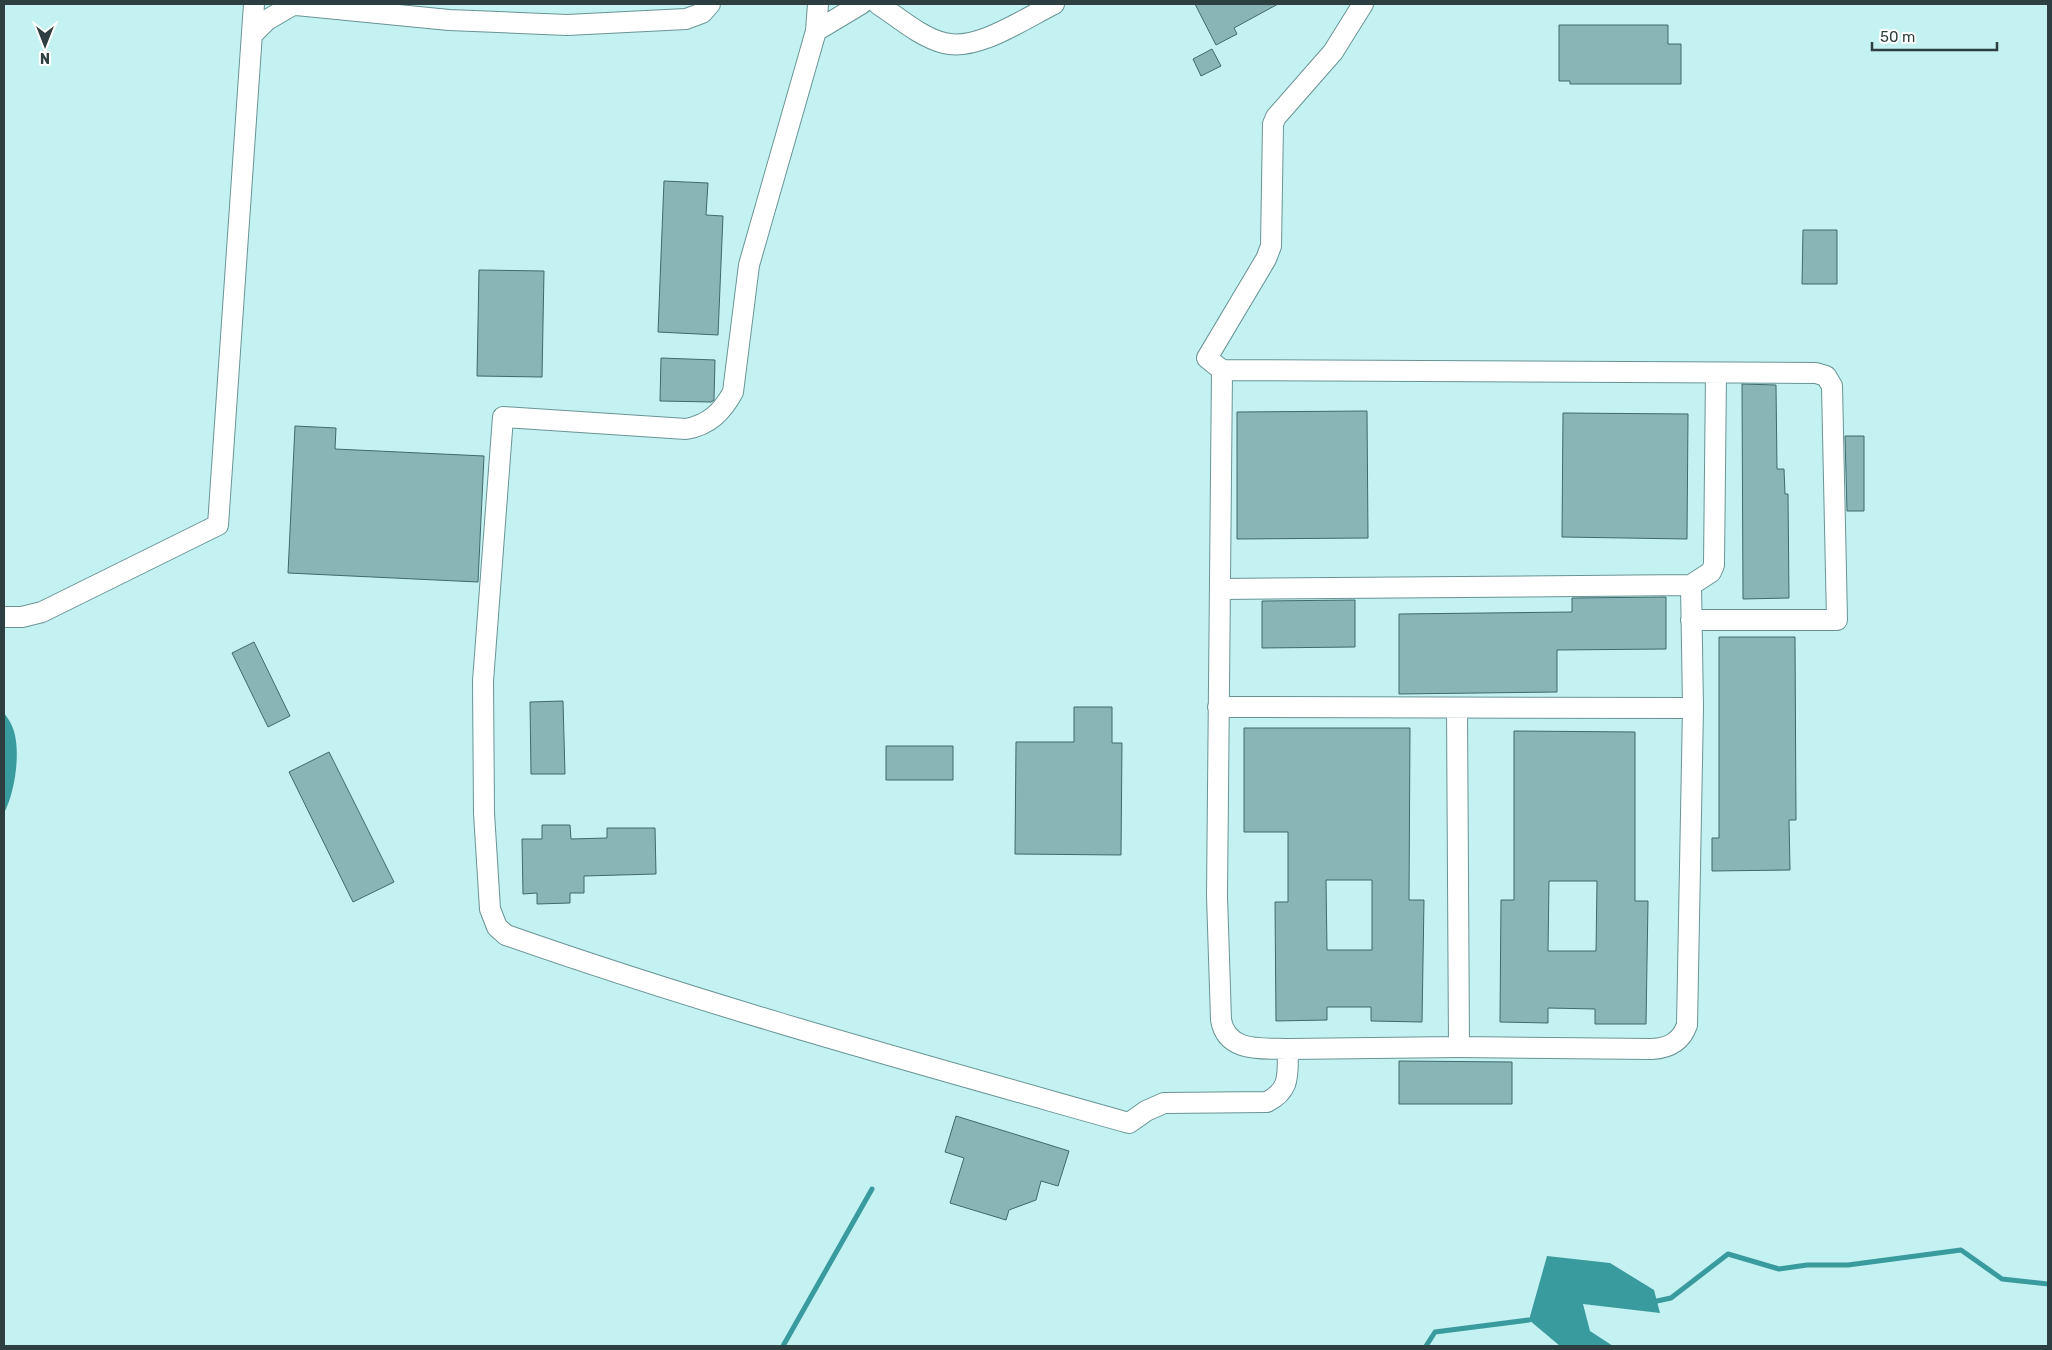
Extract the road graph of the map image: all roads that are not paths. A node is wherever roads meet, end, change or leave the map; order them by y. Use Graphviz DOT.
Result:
graph roads {
  1 [pos="254,4"];
  2 [pos="710,4"];
  3 [pos="818,4"];
  4 [pos="861,4"];
  5 [pos="878,4"];
  6 [pos="1054,4"];
  7 [pos="1363,4"];
  8 [pos="288,5"];
  9 [pos="816,31"];
  10 [pos="253,34"];
  11 [pos="1222,370"];
  12 [pos="1716,374"];
  13 [pos="1691,585"];
  14 [pos="1220,589"];
  15 [pos="4,616"];
  16 [pos="1692,620"];
  17 [pos="1218,707"];
  18 [pos="1457,708"];
  19 [pos="1693,708"];
  20 [pos="1459,1047"];
  21 [pos="1288,1049"];
  1 -- 10 [label="lane"];
  2 -- 8 [label="lane"];
  3 -- 9 [label="lane"];
  4 -- 9 [label="lane"];
  5 -- 6 [label="lane"];
  7 -- 11 [label="lane"];
  8 -- 10 [label="lane"];
  9 -- 21 [label="lane"];
  10 -- 15 [label="lane"];
  11 -- 12 [label="lane"];
  11 -- 14 [label="lane"];
  12 -- 13 [label="lane"];
  12 -- 16 [label="lane"];
  13 -- 14 [label="lane"];
  13 -- 16 [label="lane"];
  14 -- 17 [label="lane"];
  16 -- 19 [label="lane"];
  17 -- 18 [label="lane"];
  17 -- 21 [label="lane"];
  18 -- 19 [label="lane"];
  18 -- 20 [label="lane"];
  19 -- 20 [label="lane"];
  20 -- 21 [label="lane"];
}
